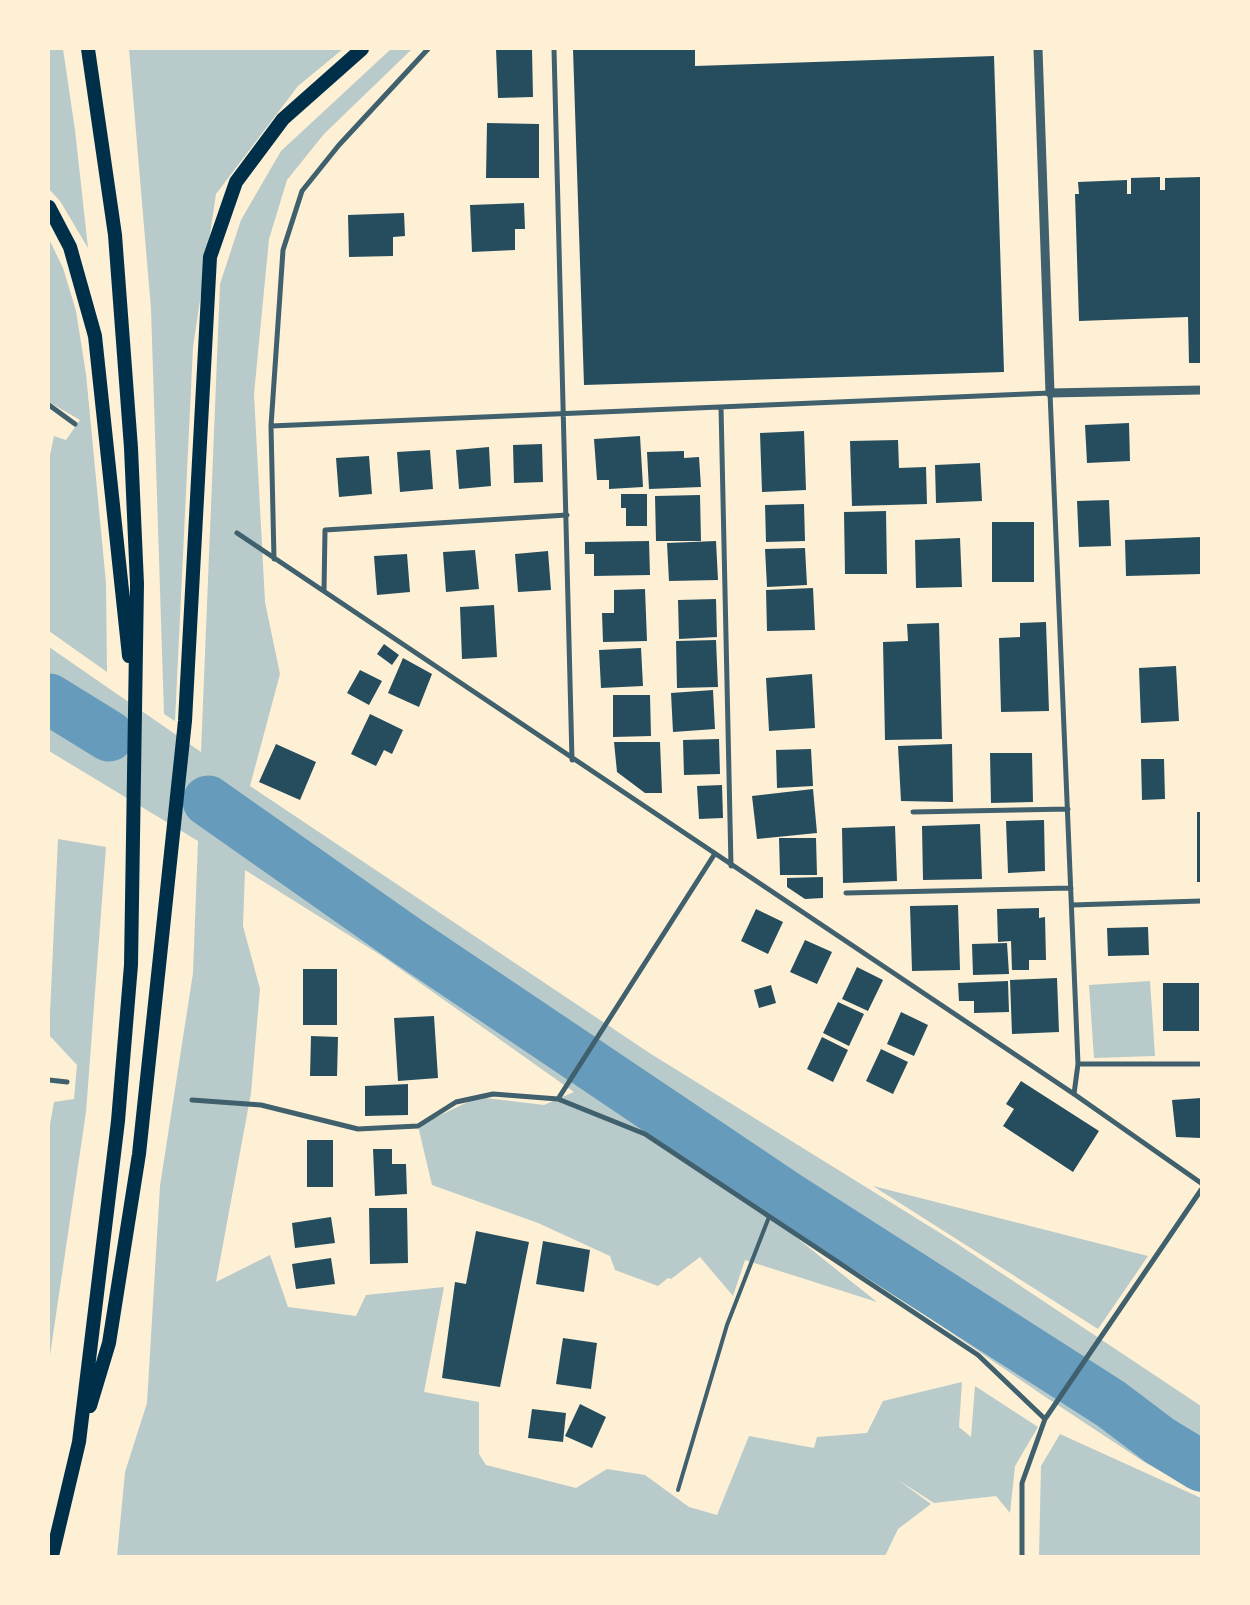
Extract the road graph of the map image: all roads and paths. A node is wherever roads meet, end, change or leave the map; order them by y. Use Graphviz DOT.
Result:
graph roads {
  1 [pos="88,49"];
  2 [pos="362,49"];
  3 [pos="428,49"];
  4 [pos="554,49"];
  5 [pos="1038,49"];
  6 [pos="49,207"];
  7 [pos="1201,390"];
  8 [pos="1050,393"];
  9 [pos="49,405"];
  10 [pos="721,407"];
  11 [pos="565,414"];
  12 [pos="75,424"];
  13 [pos="271,426"];
  14 [pos="567,515"];
  15 [pos="238,533"];
  16 [pos="274,559"];
  17 [pos="324,591"];
  18 [pos="136,721"];
  19 [pos="572,760"];
  20 [pos="1068,809"];
  21 [pos="913,812"];
  22 [pos="714,855"];
  23 [pos="731,866"];
  24 [pos="1071,888"];
  25 [pos="846,893"];
  26 [pos="1201,901"];
  27 [pos="1072,904"];
  28 [pos="1078,1064"];
  29 [pos="1199,1064"];
  30 [pos="49,1080"];
  31 [pos="67,1082"];
  32 [pos="1074,1094"];
  33 [pos="558,1099"];
  34 [pos="192,1100"];
  35 [pos="1201,1183"];
  36 [pos="1201,1190"];
  37 [pos="769,1217"];
  38 [pos="1046,1419"];
  39 [pos="79,1442"];
  40 [pos="678,1490"];
  41 [pos="52,1556"];
  42 [pos="1022,1556"];
  1 -- 18 [label="highway"];
  2 -- 39 [label="highway"];
  3 -- 13 [label="street"];
  4 -- 11 [label="street"];
  5 -- 8 [label="street"];
  6 -- 18 [label="highway"];
  7 -- 8 [label="street"];
  8 -- 10 [label="street"];
  8 -- 20 [label="street"];
  9 -- 12 [label="street"];
  10 -- 11 [label="street"];
  10 -- 23 [label="street"];
  11 -- 13 [label="street"];
  11 -- 14 [label="street"];
  13 -- 16 [label="street"];
  14 -- 17 [label="street"];
  14 -- 19 [label="street"];
  15 -- 16 [label="street"];
  16 -- 17 [label="street"];
  17 -- 19 [label="street"];
  18 -- 39 [label="highway"];
  19 -- 22 [label="street"];
  20 -- 21 [label="street"];
  20 -- 24 [label="street"];
  22 -- 23 [label="street"];
  22 -- 33 [label="street"];
  23 -- 32 [label="street"];
  24 -- 25 [label="street"];
  24 -- 27 [label="street"];
  26 -- 27 [label="street"];
  27 -- 28 [label="street"];
  28 -- 29 [label="street"];
  28 -- 32 [label="street"];
  30 -- 31 [label="street"];
  32 -- 35 [label="street"];
  33 -- 34 [label="street"];
  33 -- 37 [label="street"];
  36 -- 38 [label="street"];
  37 -- 38 [label="street"];
  37 -- 40 [label="lane"];
  38 -- 42 [label="street"];
  39 -- 41 [label="highway"];
}
